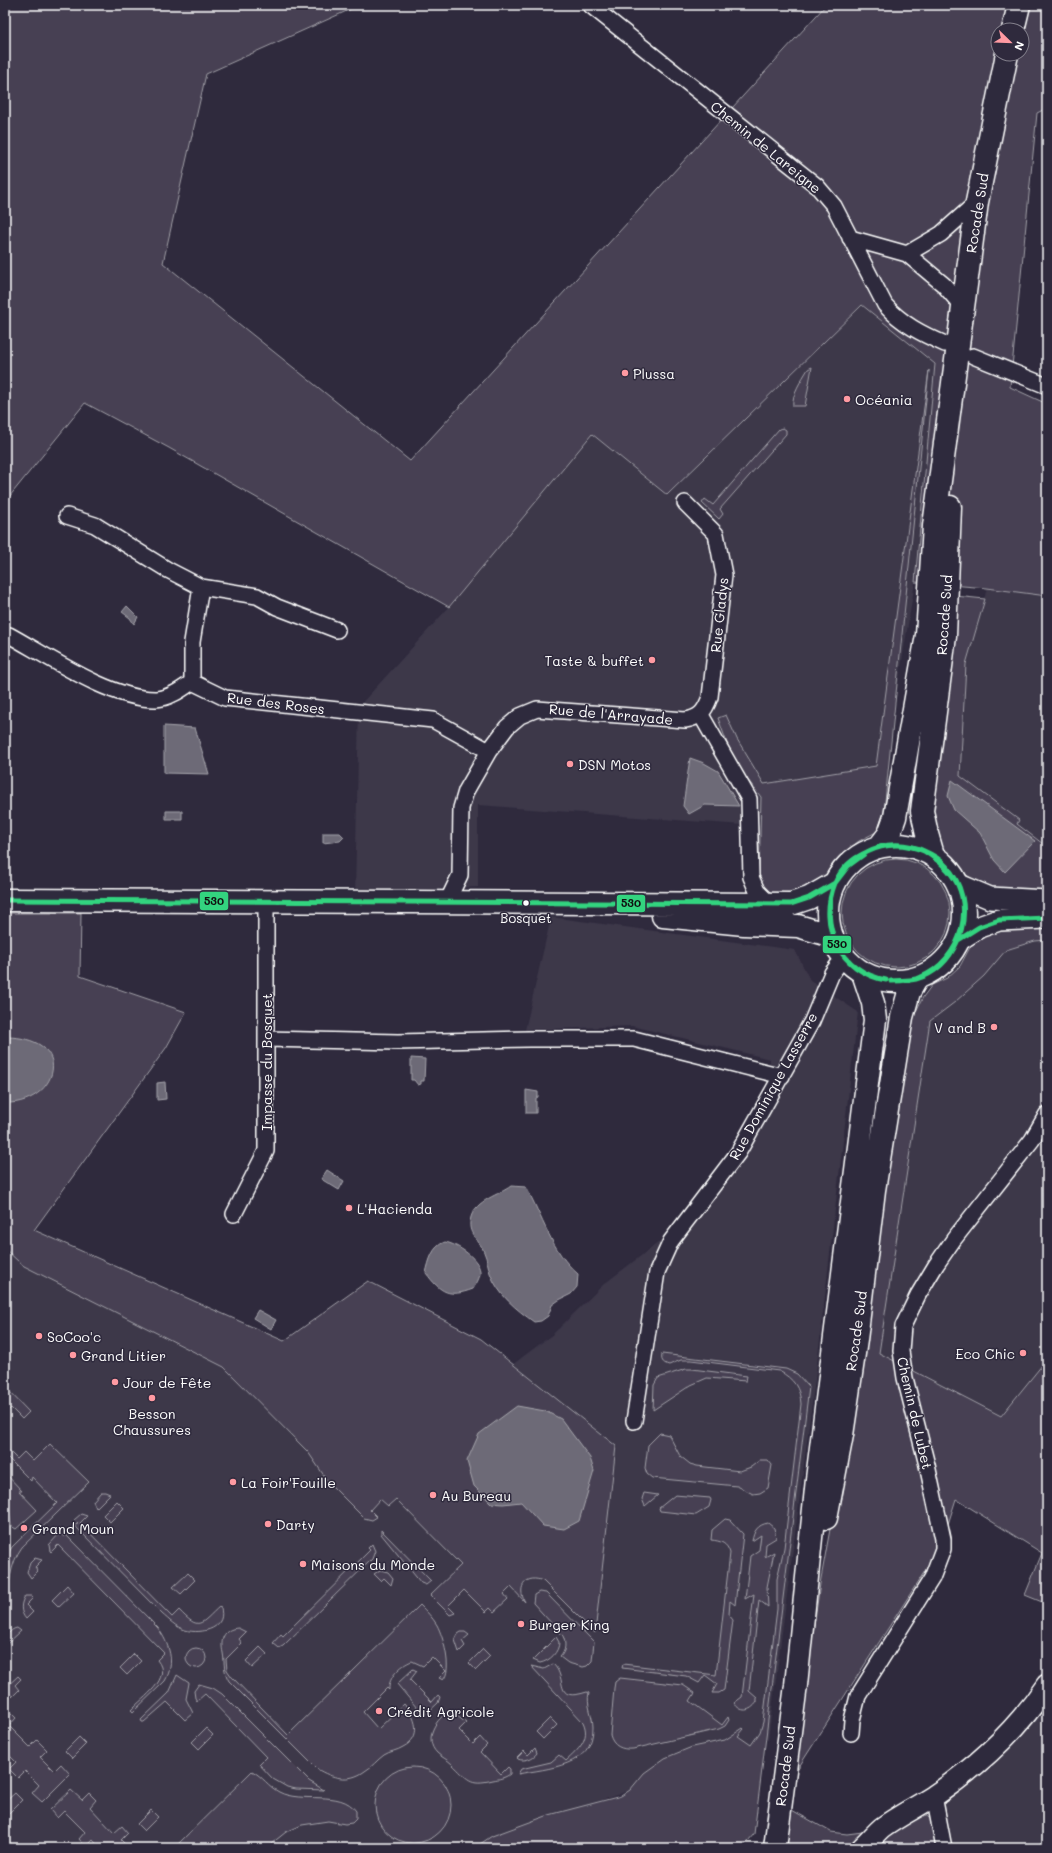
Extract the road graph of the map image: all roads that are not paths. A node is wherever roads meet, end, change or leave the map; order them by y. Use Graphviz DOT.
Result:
graph roads {
  1 [pos="590,5"];
  2 [pos="1019,5"];
  3 [pos="1015,22"];
  4 [pos="1005,62"];
  5 [pos="977,202"];
  6 [pos="850,238"];
  7 [pos="907,254"];
  8 [pos="963,307"];
  9 [pos="945,344"];
  10 [pos="973,356"];
  11 [pos="954,373"];
  12 [pos="1047,386"];
  13 [pos="685,503"];
  14 [pos="67,516"];
  15 [pos="201,587"];
  16 [pos="337,630"];
  17 [pos="5,635"];
  18 [pos="192,682"];
  19 [pos="701,714"];
  20 [pos="489,751"];
  21 [pos="879,846"];
  22 [pos="934,855"];
  23 [pos="835,882"];
  24 [pos="959,885"];
  25 [pos="5,900"];
  26 [pos="1047,901"];
  27 [pos="266,902"];
  28 [pos="447,902"];
  29 [pos="557,903"];
  30 [pos="770,904"];
  31 [pos="1047,918"];
  32 [pos="832,936"];
  33 [pos="960,939"];
  34 [pos="844,957"];
  35 [pos="863,973"];
  36 [pos="917,978"];
  37 [pos="266,1039"];
  38 [pos="782,1076"];
  39 [pos="1047,1114"];
  40 [pos="234,1214"];
  41 [pos="634,1421"];
  42 [pos="796,1685"];
  43 [pos="1047,1685"];
  44 [pos="851,1733"];
  45 [pos="934,1796"];
  46 [pos="774,1846"];
  47 [pos="862,1848"];
  48 [pos="944,1848"];
  1 -- 6 [label="street, Chemin de Lareigne"];
  2 -- 3 [label="main road"];
  4 -- 5 [label="main road, Rocade Sud"];
  5 -- 7 [label="street"];
  5 -- 8 [label="main road, Rocade Sud"];
  6 -- 7 [label="street"];
  6 -- 9 [label="street, Chemin de Lareigne"];
  7 -- 8 [label="street"];
  8 -- 11 [label="main road, Rocade Sud"];
  10 -- 12 [label="street"];
  11 -- 21 [label="main road, Rocade Sud"];
  11 -- 22 [label="main road, Rocade Sud"];
  13 -- 19 [label="street, Rue Gladys"];
  14 -- 15 [label="street"];
  15 -- 16 [label="street"];
  15 -- 18 [label="street"];
  17 -- 18 [label="street"];
  18 -- 20 [label="street, Rue des Roses"];
  19 -- 20 [label="street, Rue de l'Arrayade"];
  19 -- 30 [label="street"];
  20 -- 28 [label="street, Rue de l'Arrayade"];
  21 -- 22 [label="main road"];
  21 -- 23 [label="main road"];
  22 -- 24 [label="main road"];
  23 -- 30 [label="main road"];
  23 -- 32 [label="main road"];
  24 -- 26 [label="street"];
  24 -- 33 [label="main road"];
  25 -- 27 [label="main road"];
  27 -- 28 [label="main road"];
  27 -- 37 [label="street, Impasse du Bosquet"];
  28 -- 29 [label="main road"];
  29 -- 30 [label="main road"];
  29 -- 32 [label="main road"];
  31 -- 33 [label="street"];
  32 -- 34 [label="main road"];
  33 -- 36 [label="main road"];
  34 -- 35 [label="main road"];
  34 -- 38 [label="street, Rue Dominique Lasserre"];
  35 -- 36 [label="main road"];
  35 -- 42 [label="main road, Rocade Sud"];
  36 -- 42 [label="main road, Rocade Sud"];
  37 -- 38 [label="street"];
  37 -- 40 [label="street, Impasse du Bosquet"];
  38 -- 41 [label="street, Rue Dominique Lasserre"];
  39 -- 44 [label="street, Chemin de Lubet"];
  42 -- 46 [label="main road, Rocade Sud"];
  43 -- 45 [label="street"];
  45 -- 47 [label="street"];
  45 -- 48 [label="street"];
}
